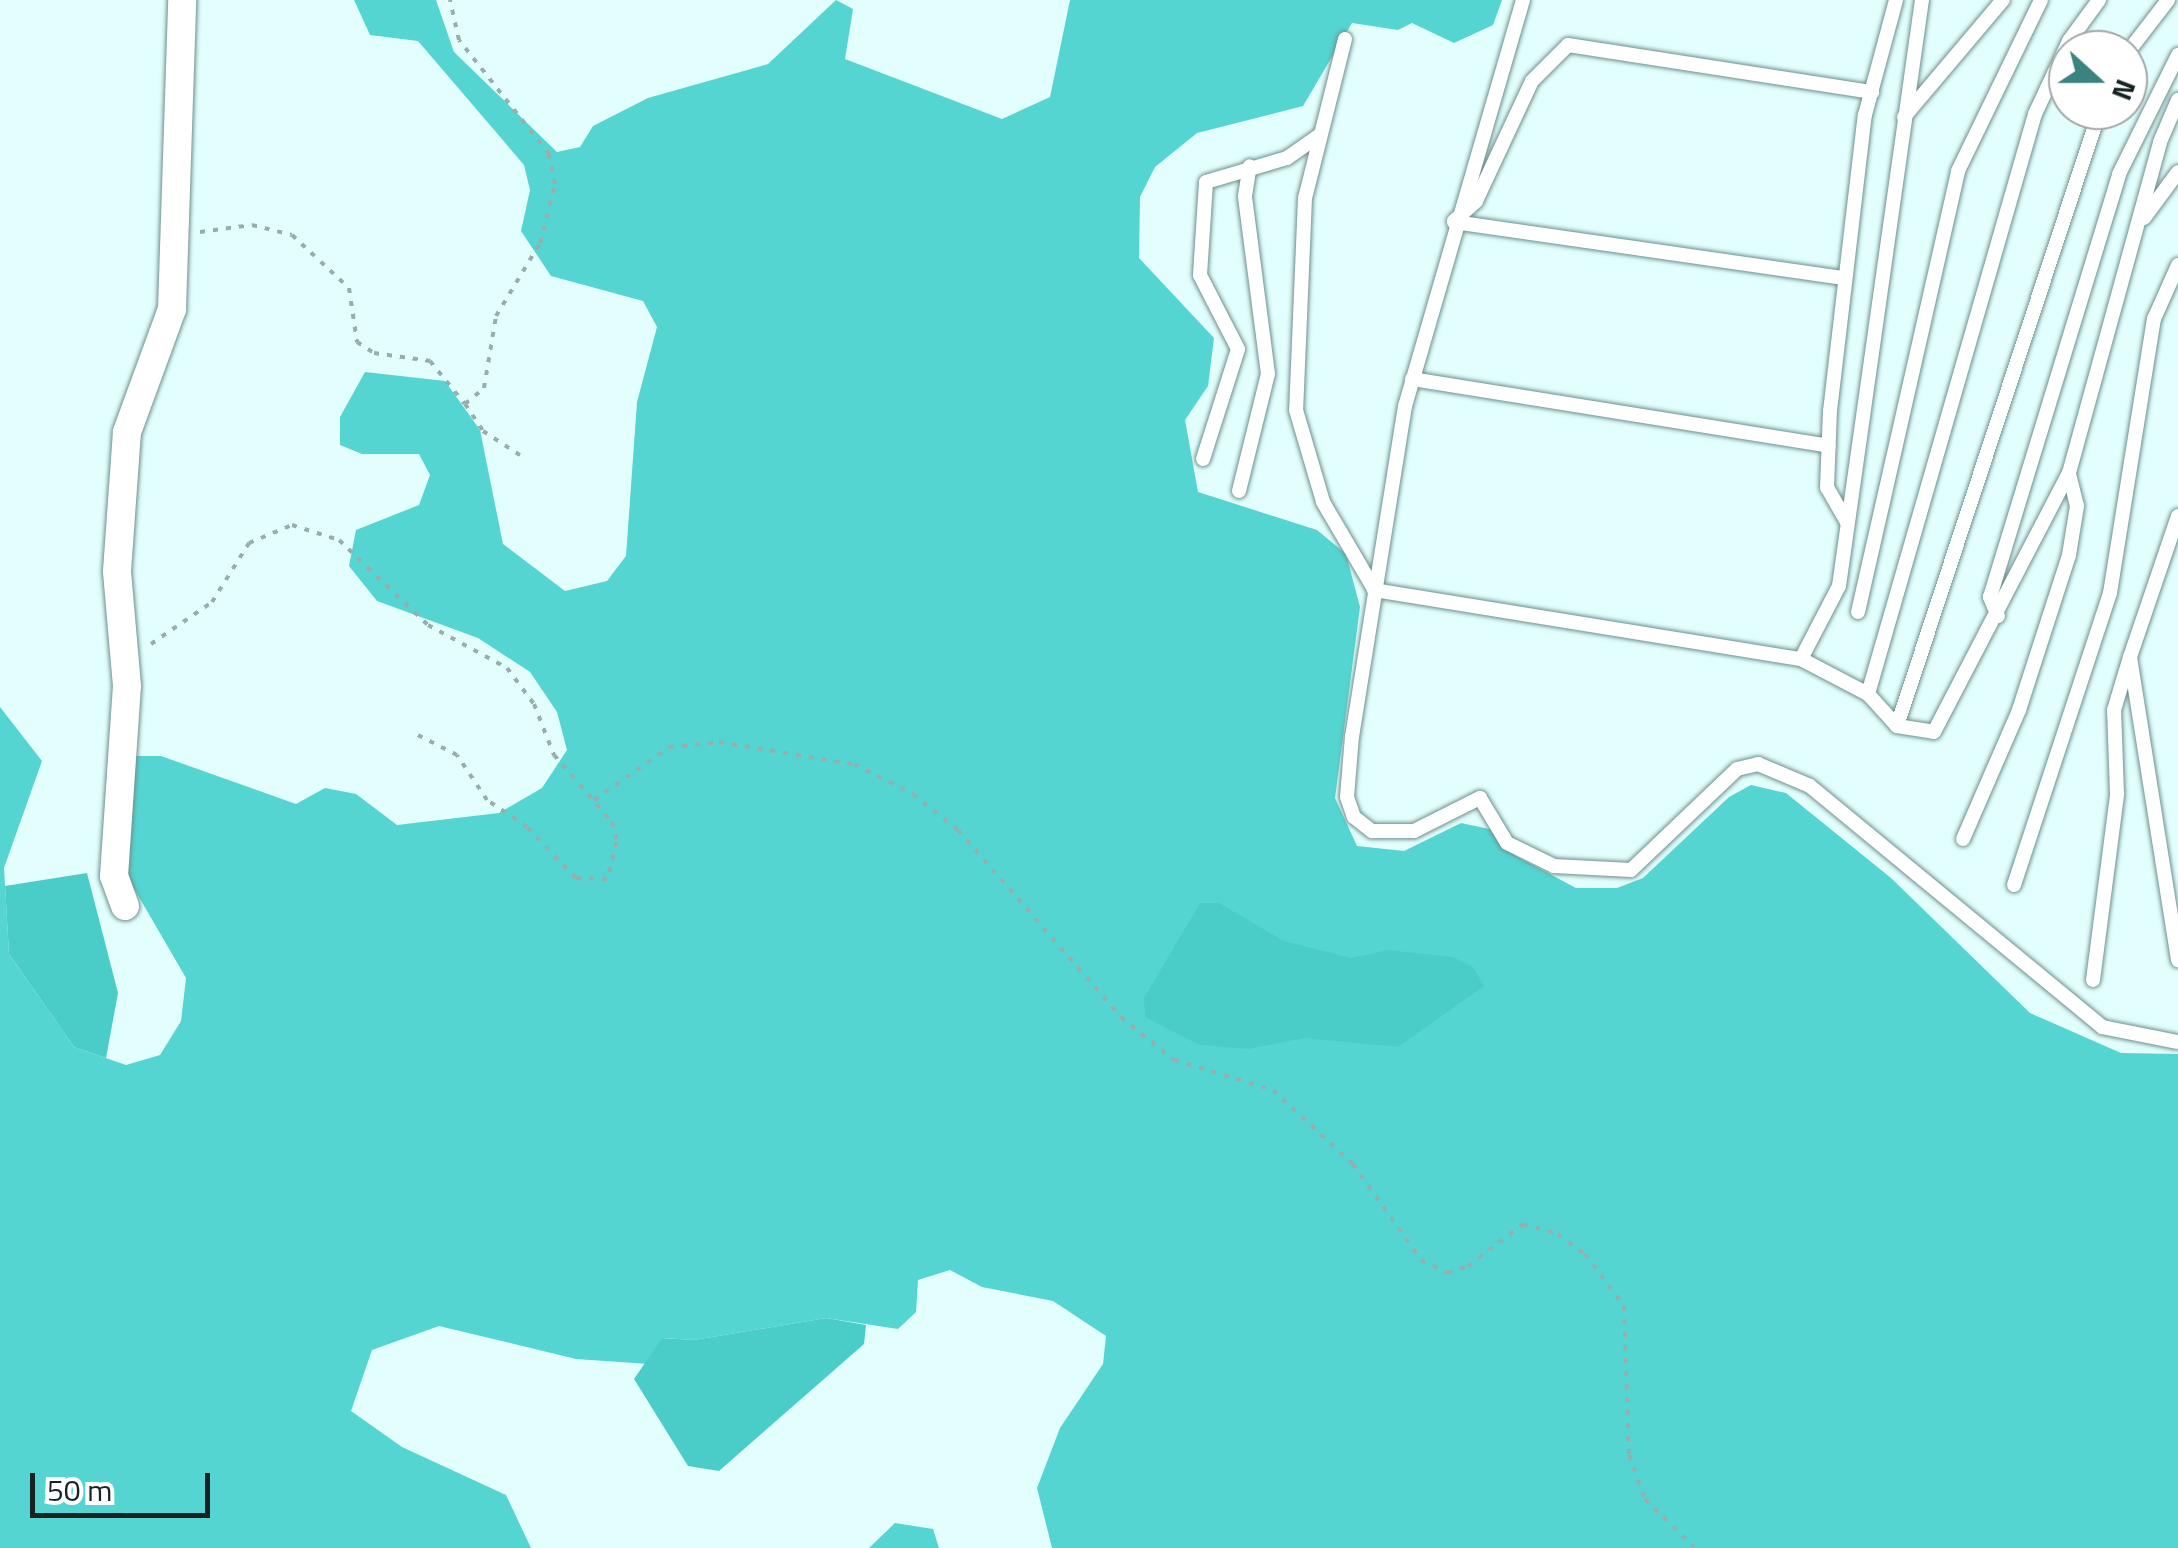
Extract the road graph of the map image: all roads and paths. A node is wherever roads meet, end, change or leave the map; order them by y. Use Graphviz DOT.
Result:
graph roads {
  1 [pos="182,0"];
  2 [pos="450,0"];
  3 [pos="1523,0"];
  4 [pos="1896,0"];
  5 [pos="1922,0"];
  6 [pos="2003,0"];
  7 [pos="2041,0"];
  8 [pos="2099,0"];
  9 [pos="2168,0"];
  10 [pos="2145,30"];
  11 [pos="1345,39"];
  12 [pos="2178,55"];
  13 [pos="1872,92"];
  14 [pos="2178,100"];
  15 [pos="1904,118"];
  16 [pos="2093,130"];
  17 [pos="1320,135"];
  18 [pos="1250,166"];
  19 [pos="2178,172"];
  20 [pos="2144,218"];
  21 [pos="1454,222"];
  22 [pos="178,232"];
  23 [pos="2178,265"];
  24 [pos="1844,278"];
  25 [pos="1412,379"];
  26 [pos="464,404"];
  27 [pos="1829,446"];
  28 [pos="526,458"];
  29 [pos="1203,459"];
  30 [pos="2069,474"];
  31 [pos="1239,491"];
  32 [pos="2178,516"];
  33 [pos="1848,522"];
  34 [pos="1374,590"];
  35 [pos="1858,612"];
  36 [pos="1998,616"];
  37 [pos="119,643"];
  38 [pos="2130,657"];
  39 [pos="1801,660"];
  40 [pos="1868,694"];
  41 [pos="1897,726"];
  42 [pos="418,736"];
  43 [pos="594,800"];
  44 [pos="1963,839"];
  45 [pos="2014,885"];
  46 [pos="125,906"];
  47 [pos="2178,960"];
  48 [pos="2092,980"];
  49 [pos="2178,1042"];
  50 [pos="1695,1548"];
  1 -- 22 [label="street"];
  2 -- 26 [label="path"];
  3 -- 21 [label="lane"];
  4 -- 13 [label="lane"];
  5 -- 15 [label="lane"];
  6 -- 15 [label="lane"];
  7 -- 35 [label="lane"];
  8 -- 40 [label="lane"];
  9 -- 10 [label="lane"];
  11 -- 17 [label="lane"];
  12 -- 36 [label="lane"];
  13 -- 21 [label="lane"];
  13 -- 24 [label="lane"];
  14 -- 20 [label="lane"];
  15 -- 33 [label="lane"];
  16 -- 41 [label="lane"];
  17 -- 18 [label="lane"];
  17 -- 34 [label="lane"];
  18 -- 29 [label="lane"];
  18 -- 31 [label="lane"];
  19 -- 20 [label="lane"];
  20 -- 30 [label="lane"];
  21 -- 24 [label="lane"];
  21 -- 25 [label="lane"];
  22 -- 26 [label="path"];
  22 -- 37 [label="street"];
  23 -- 45 [label="lane"];
  24 -- 27 [label="lane"];
  25 -- 27 [label="lane"];
  25 -- 34 [label="lane"];
  26 -- 28 [label="path"];
  27 -- 33 [label="lane"];
  30 -- 36 [label="lane"];
  30 -- 44 [label="lane"];
  32 -- 38 [label="lane"];
  33 -- 39 [label="lane"];
  34 -- 39 [label="lane"];
  34 -- 49 [label="lane"];
  36 -- 41 [label="lane"];
  37 -- 43 [label="path"];
  37 -- 46 [label="street"];
  38 -- 47 [label="lane"];
  38 -- 48 [label="lane"];
  39 -- 40 [label="lane"];
  40 -- 41 [label="lane"];
  42 -- 43 [label="path"];
  43 -- 50 [label="path"];
}
